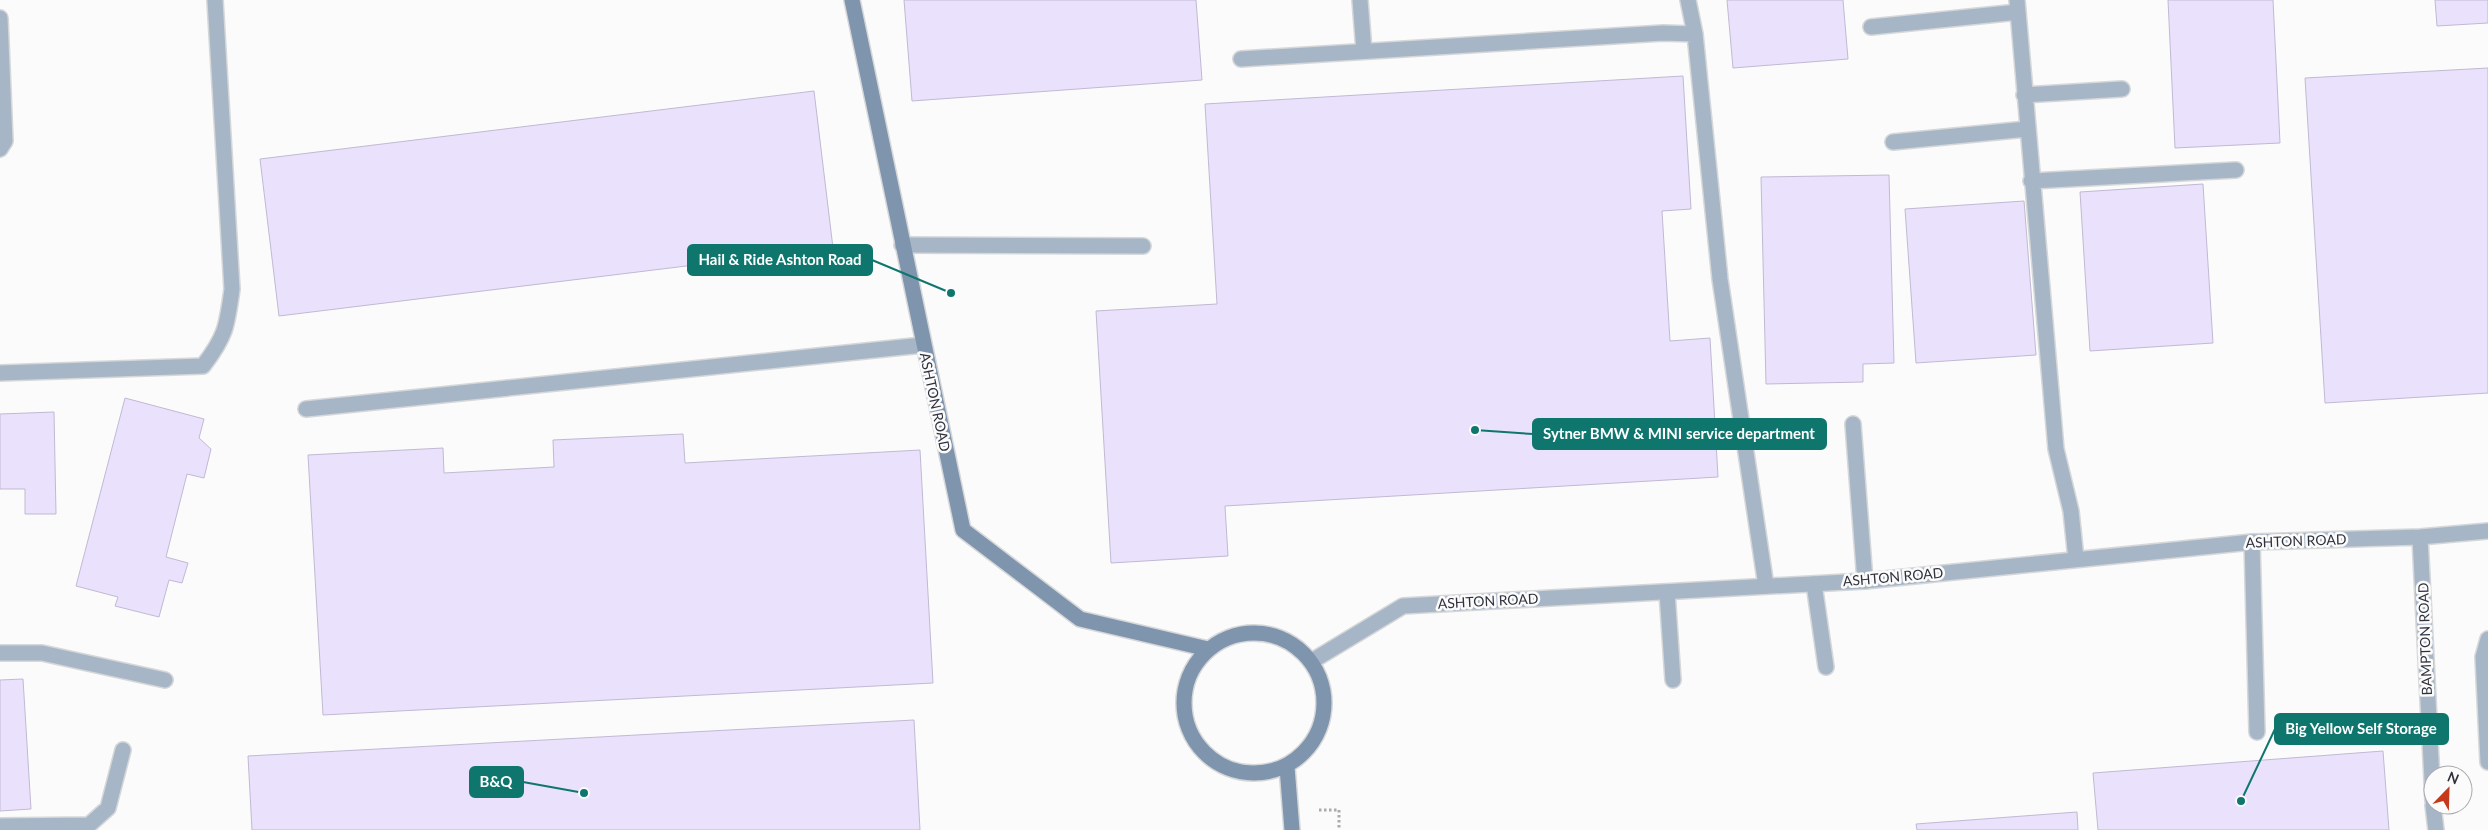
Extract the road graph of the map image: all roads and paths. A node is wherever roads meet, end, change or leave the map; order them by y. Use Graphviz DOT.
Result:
graph roads {
  1 [pos="215,0"];
  2 [pos="852,0"];
  3 [pos="1360,0"];
  4 [pos="1688,0"];
  5 [pos="2018,6"];
  6 [pos="0,18"];
  7 [pos="1871,27"];
  8 [pos="1695,34"];
  9 [pos="1364,51"];
  10 [pos="1241,59"];
  11 [pos="2122,89"];
  12 [pos="2024,95"];
  13 [pos="2027,129"];
  14 [pos="1893,142"];
  15 [pos="0,149"];
  16 [pos="2236,170"];
  17 [pos="2031,181"];
  18 [pos="902,245"];
  19 [pos="1143,246"];
  20 [pos="923,345"];
  21 [pos="0,373"];
  22 [pos="306,409"];
  23 [pos="1853,424"];
  24 [pos="2488,531"];
  25 [pos="2420,537"];
  26 [pos="2252,542"];
  27 [pos="2076,559"];
  28 [pos="1865,581"];
  29 [pos="1814,584"];
  30 [pos="1766,586"];
  31 [pos="1667,592"];
  32 [pos="2488,639"];
  33 [pos="1208,649"];
  34 [pos="0,653"];
  35 [pos="1312,661"];
  36 [pos="1826,667"];
  37 [pos="165,680"];
  38 [pos="1673,680"];
  39 [pos="2258,732"];
  40 [pos="123,750"];
  41 [pos="2488,762"];
  42 [pos="2431,765"];
  43 [pos="1287,767"];
  44 [pos="2434,815"];
  45 [pos="0,826"];
  46 [pos="1292,830"];
  47 [pos="2436,830"];
  1 -- 21 [label="street"];
  2 -- 18 [label="street, ASHTON ROAD"];
  3 -- 9 [label="street"];
  4 -- 8 [label="street"];
  5 -- 7 [label="street"];
  5 -- 12 [label="street"];
  6 -- 15 [label="street"];
  8 -- 9 [label="street"];
  8 -- 30 [label="street"];
  9 -- 10 [label="street"];
  11 -- 12 [label="street"];
  12 -- 13 [label="street"];
  13 -- 14 [label="street"];
  13 -- 17 [label="street"];
  16 -- 17 [label="street"];
  17 -- 27 [label="street"];
  18 -- 19 [label="street"];
  18 -- 20 [label="street, ASHTON ROAD"];
  20 -- 22 [label="street"];
  20 -- 33 [label="street, ASHTON ROAD"];
  23 -- 28 [label="street"];
  24 -- 25 [label="street, ASHTON ROAD"];
  25 -- 26 [label="street, ASHTON ROAD"];
  25 -- 42 [label="street, BAMPTON ROAD"];
  26 -- 27 [label="street, ASHTON ROAD"];
  26 -- 39 [label="street"];
  27 -- 28 [label="street, ASHTON ROAD"];
  28 -- 29 [label="street, ASHTON ROAD"];
  29 -- 30 [label="street, ASHTON ROAD"];
  29 -- 36 [label="street"];
  30 -- 31 [label="street, ASHTON ROAD"];
  31 -- 35 [label="street, ASHTON ROAD"];
  31 -- 38 [label="street"];
  32 -- 41 [label="street"];
  33 -- 35 [label="street"];
  33 -- 43 [label="street"];
  34 -- 37 [label="street"];
  35 -- 43 [label="street"];
  40 -- 45 [label="street"];
  43 -- 46 [label="street"];
  44 -- 47 [label="street"];
}
